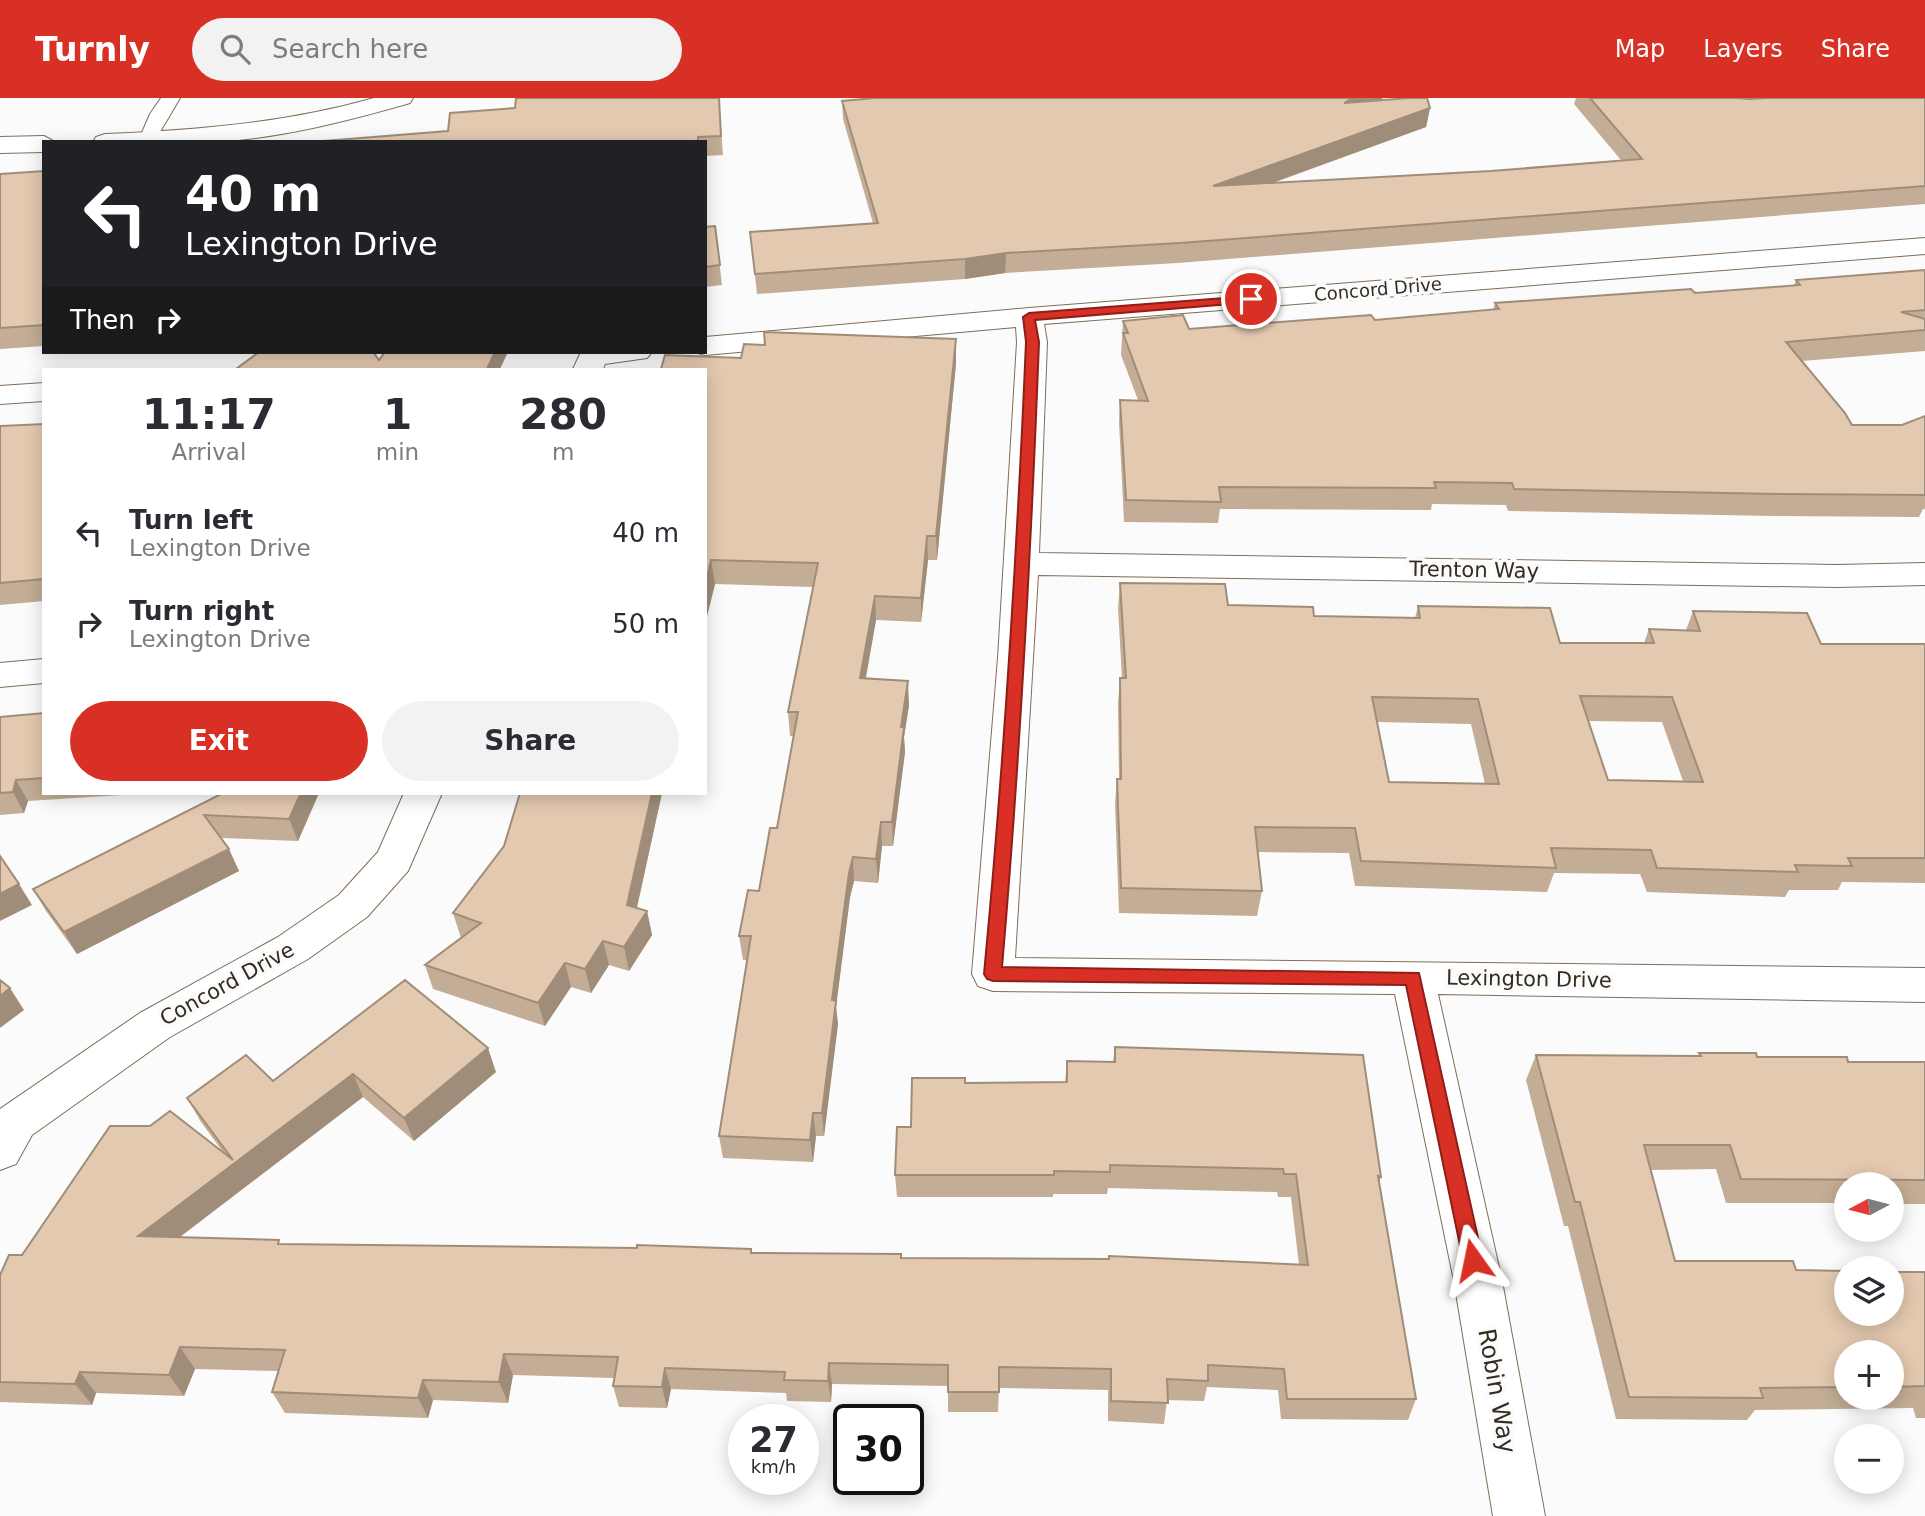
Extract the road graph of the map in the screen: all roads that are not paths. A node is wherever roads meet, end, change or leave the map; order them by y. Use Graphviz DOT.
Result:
graph roads {
  1 [pos="172,98"];
  2 [pos="401,98"];
  3 [pos="146,140"];
  4 [pos="42,144"];
  5 [pos="0,145"];
  6 [pos="1925,246"];
  7 [pos="1029,317"];
  8 [pos="707,346"];
  9 [pos="615,354"];
  10 [pos="588,368"];
  11 [pos="42,392"];
  12 [pos="0,396"];
  13 [pos="1023,565"];
  14 [pos="1925,574"];
  15 [pos="42,671"];
  16 [pos="0,675"];
  17 [pos="423,795"];
  18 [pos="1413,978"];
  19 [pos="1925,985"];
  20 [pos="0,1150"];
  21 [pos="1519,1516"];
  1 -- 3 [label="lane"];
  2 -- 3 [label="street"];
  4 -- 5 [label="street"];
  6 -- 7 [label="street, Concord Drive"];
  7 -- 8 [label="street, Concord Drive"];
  7 -- 13 [label="street, Lexington Drive"];
  9 -- 10 [label="street"];
  11 -- 12 [label="street"];
  13 -- 14 [label="street, Trenton Way"];
  13 -- 18 [label="street, Lexington Drive"];
  15 -- 16 [label="street"];
  17 -- 20 [label="street, Concord Drive"];
  18 -- 19 [label="street, Lexington Drive"];
  18 -- 21 [label="street, Robin Way"];
}
